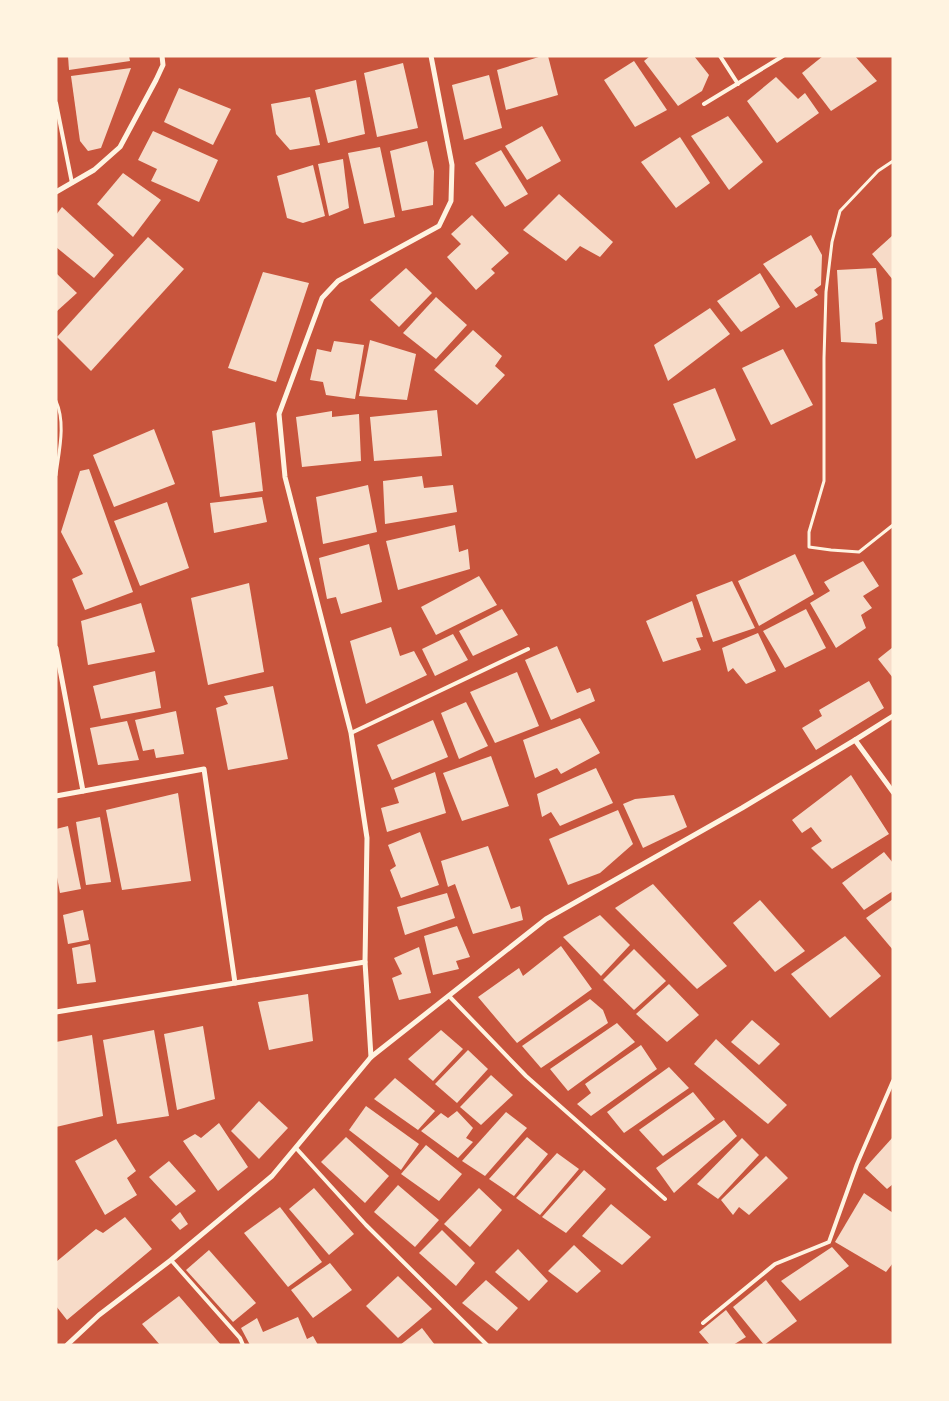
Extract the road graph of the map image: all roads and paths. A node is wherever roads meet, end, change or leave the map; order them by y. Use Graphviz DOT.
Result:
graph roads {
  1 [pos="162,56"];
  2 [pos="431,56"];
  3 [pos="720,56"];
  4 [pos="783,56"];
  5 [pos="738,84"];
  6 [pos="56,103"];
  7 [pos="704,104"];
  8 [pos="893,161"];
  9 [pos="72,183"];
  10 [pos="56,192"];
  11 [pos="56,400"];
  12 [pos="56,475"];
  13 [pos="893,525"];
  14 [pos="56,648"];
  15 [pos="528,649"];
  16 [pos="893,716"];
  17 [pos="351,732"];
  18 [pos="855,740"];
  19 [pos="83,790"];
  20 [pos="893,792"];
  21 [pos="56,796"];
  22 [pos="365,962"];
  23 [pos="235,983"];
  24 [pos="449,996"];
  25 [pos="56,1012"];
  26 [pos="371,1057"];
  27 [pos="893,1081"];
  28 [pos="296,1148"];
  29 [pos="665,1199"];
  30 [pos="171,1260"];
  31 [pos="703,1323"];
  32 [pos="67,1345"];
  33 [pos="243,1345"];
  34 [pos="487,1345"];
  1 -- 9 [label="street"];
  2 -- 17 [label="street"];
  3 -- 5 [label="lane"];
  4 -- 5 [label="lane"];
  5 -- 7 [label="lane"];
  6 -- 9 [label="lane"];
  8 -- 13 [label="path"];
  9 -- 10 [label="street"];
  11 -- 12 [label="path"];
  14 -- 19 [label="street"];
  15 -- 17 [label="lane"];
  16 -- 18 [label="street"];
  17 -- 22 [label="street"];
  18 -- 20 [label="street"];
  18 -- 24 [label="street"];
  19 -- 21 [label="street"];
  19 -- 23 [label="street"];
  22 -- 23 [label="street"];
  22 -- 26 [label="street"];
  23 -- 25 [label="street"];
  24 -- 26 [label="street"];
  24 -- 29 [label="lane"];
  26 -- 28 [label="street"];
  27 -- 31 [label="lane"];
  28 -- 30 [label="street"];
  28 -- 34 [label="lane"];
  30 -- 32 [label="street"];
  30 -- 33 [label="lane"];
}
